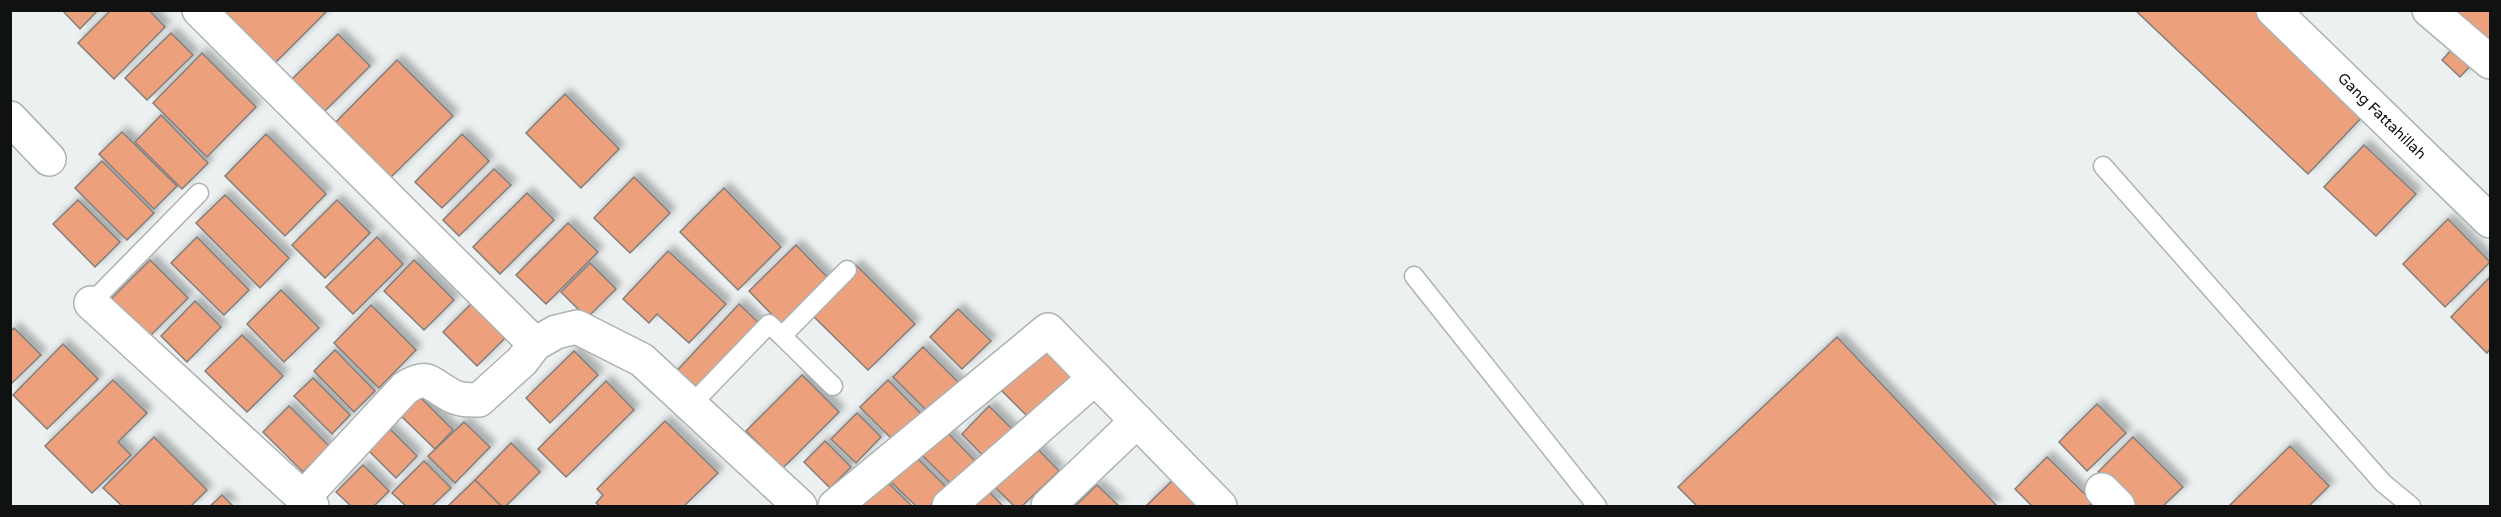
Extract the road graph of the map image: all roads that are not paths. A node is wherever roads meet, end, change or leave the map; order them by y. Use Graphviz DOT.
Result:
graph roads {
  1 [pos="199,10"];
  2 [pos="2273,10"];
  3 [pos="2429,10"];
  4 [pos="2490,62"];
  5 [pos="10,118"];
  6 [pos="50,159"];
  7 [pos="2103,166"];
  8 [pos="199,193"];
  9 [pos="2490,221"];
  10 [pos="847,270"];
  11 [pos="1414,276"];
  12 [pos="91,303"];
  13 [pos="782,336"];
  14 [pos="535,344"];
  15 [pos="1095,378"];
  16 [pos="834,386"];
  17 [pos="691,405"];
  18 [pos="1137,421"];
  19 [pos="308,502"];
  20 [pos="800,507"];
  21 [pos="836,507"];
  22 [pos="949,507"];
  23 [pos="1048,507"];
  24 [pos="1220,507"];
  25 [pos="1597,507"];
  26 [pos="2411,507"];
  1 -- 14 [label="street"];
  2 -- 9 [label="street, Gang Fattahillah"];
  3 -- 4 [label="street"];
  5 -- 6 [label="street"];
  7 -- 26 [label="lane"];
  8 -- 12 [label="lane"];
  10 -- 13 [label="lane"];
  11 -- 25 [label="lane"];
  12 -- 19 [label="street"];
  13 -- 16 [label="lane"];
  13 -- 17 [label="lane"];
  14 -- 17 [label="street"];
  14 -- 19 [label="street"];
  15 -- 18 [label="street"];
  15 -- 21 [label="street"];
  15 -- 22 [label="street"];
  17 -- 20 [label="street"];
  18 -- 23 [label="street"];
  18 -- 24 [label="street"];
}
